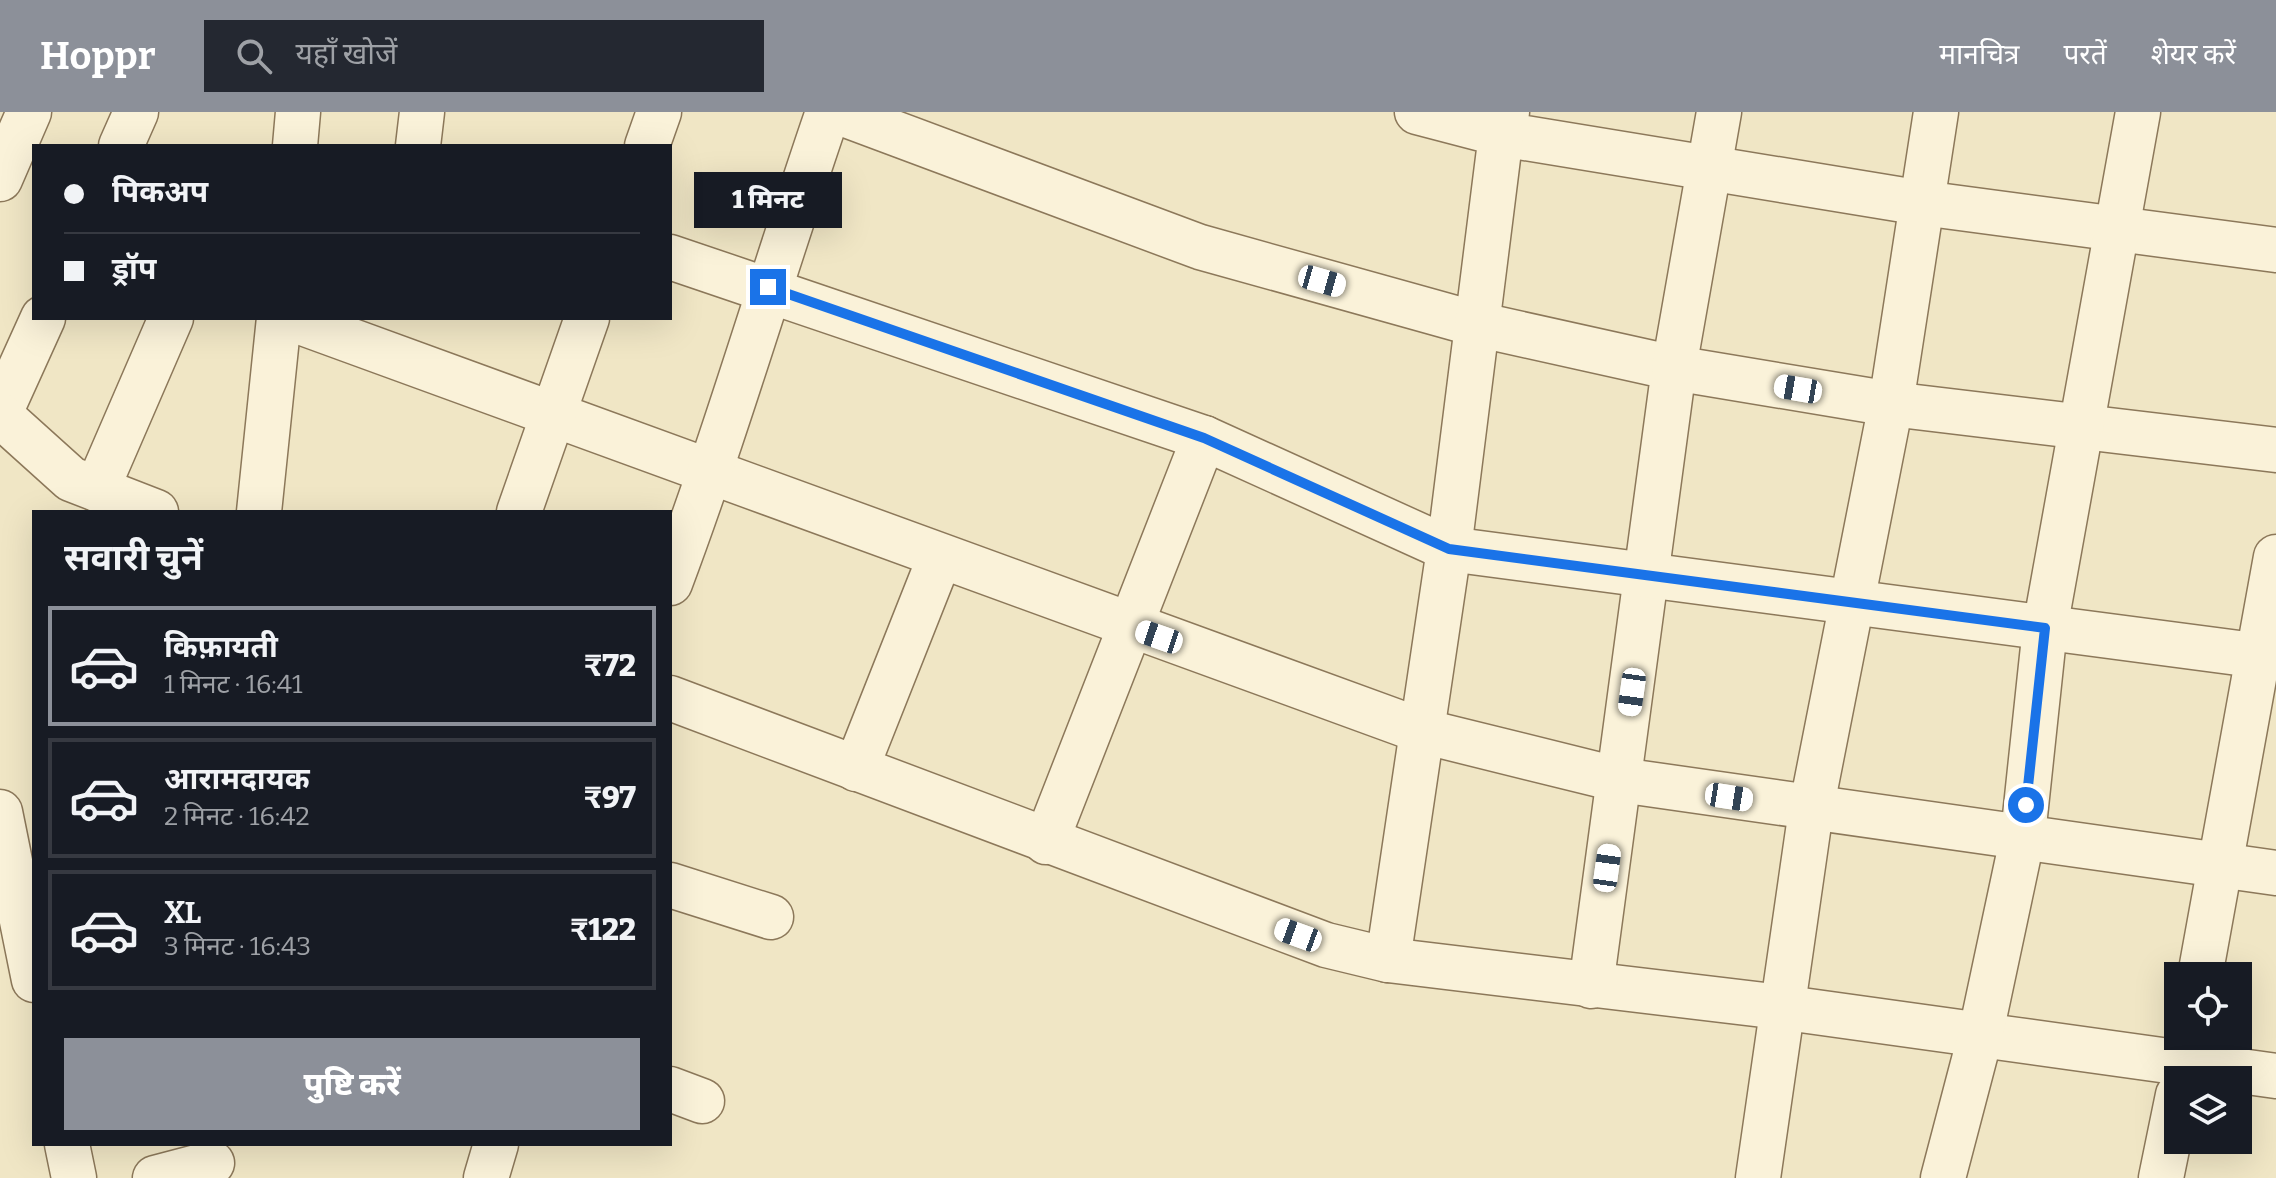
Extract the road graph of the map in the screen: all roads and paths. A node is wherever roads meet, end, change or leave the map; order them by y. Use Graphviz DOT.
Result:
graph roads {
  1 [pos="29,112"];
  2 [pos="136,112"];
  3 [pos="298,112"];
  4 [pos="422,112"];
  5 [pos="659,112"];
  6 [pos="828,112"];
  7 [pos="838,112"];
  8 [pos="1417,112"];
  9 [pos="1719,112"];
  10 [pos="1936,112"];
  11 [pos="2138,112"];
  12 [pos="1504,123"];
  13 [pos="122,144"];
  14 [pos="295,144"];
  15 [pos="418,144"];
  16 [pos="648,144"];
  17 [pos="1709,170"];
  18 [pos="0,179"];
  19 [pos="1922,203"];
  20 [pos="2116,228"];
  21 [pos="2276,250"];
  22 [pos="672,258"];
  23 [pos="768,287"];
  24 [pos="42,320"];
  25 [pos="170,320"];
  26 [pos="279,320"];
  27 [pos="294,320"];
  28 [pos="586,320"];
  29 [pos="1476,324"];
  30 [pos="1674,368"];
  31 [pos="1891,404"];
  32 [pos="553,414"];
  33 [pos="2082,427"];
  34 [pos="6,431"];
  35 [pos="1204,438"];
  36 [pos="2276,450"];
  37 [pos="712,472"];
  38 [pos="84,493"];
  39 [pos="148,510"];
  40 [pos="259,510"];
  41 [pos="520,510"];
  42 [pos="1449,549"];
  43 [pos="940,557"];
  44 [pos="2276,557"];
  45 [pos="1648,575"];
  46 [pos="672,578"];
  47 [pos="1853,604"];
  48 [pos="1129,627"];
  49 [pos="2045,628"];
  50 [pos="2267,657"];
  51 [pos="672,699"];
  52 [pos="1422,731"];
  53 [pos="856,769"];
  54 [pos="1620,780"];
  55 [pos="1811,810"];
  56 [pos="0,812"];
  57 [pos="2023,835"];
  58 [pos="1046,842"];
  59 [pos="2221,865"];
  60 [pos="2276,873"];
  61 [pos="672,886"];
  62 [pos="771,917"];
  63 [pos="1388,960"];
  64 [pos="2203,962"];
  65 [pos="32,970"];
  66 [pos="1591,986"];
  67 [pos="1780,1007"];
  68 [pos="1980,1037"];
  69 [pos="2164,1066"];
  70 [pos="2252,1074"];
  71 [pos="2276,1076"];
  72 [pos="67,1146"];
  73 [pos="495,1146"];
  74 [pos="2166,1154"];
  75 [pos="212,1162"];
  76 [pos="74,1178"];
  77 [pos="155,1178"];
  78 [pos="486,1178"];
  79 [pos="1758,1178"];
  80 [pos="1943,1178"];
  81 [pos="2161,1178"];
  1 -- 18 [label="street"];
  2 -- 13 [label="street"];
  3 -- 14 [label="street"];
  4 -- 15 [label="street"];
  5 -- 16 [label="street"];
  6 -- 23 [label="street"];
  7 -- 29 [label="street"];
  8 -- 12 [label="street"];
  9 -- 17 [label="street"];
  10 -- 19 [label="street"];
  11 -- 20 [label="street"];
  12 -- 17 [label="street"];
  12 -- 29 [label="street"];
  17 -- 19 [label="street"];
  17 -- 30 [label="street"];
  19 -- 20 [label="street"];
  19 -- 31 [label="street"];
  20 -- 21 [label="street"];
  20 -- 33 [label="street"];
  22 -- 23 [label="street"];
  23 -- 35 [label="street"];
  23 -- 37 [label="street"];
  24 -- 34 [label="street"];
  25 -- 38 [label="street"];
  26 -- 40 [label="street"];
  27 -- 32 [label="street"];
  28 -- 32 [label="street"];
  29 -- 30 [label="street"];
  29 -- 42 [label="street"];
  30 -- 31 [label="street"];
  30 -- 45 [label="street"];
  31 -- 33 [label="street"];
  31 -- 47 [label="street"];
  32 -- 37 [label="street"];
  32 -- 41 [label="street"];
  33 -- 36 [label="street"];
  33 -- 49 [label="street"];
  34 -- 38 [label="street"];
  35 -- 42 [label="street"];
  35 -- 48 [label="street"];
  37 -- 43 [label="street"];
  37 -- 46 [label="street"];
  38 -- 39 [label="street"];
  42 -- 45 [label="street"];
  42 -- 52 [label="street"];
  43 -- 48 [label="street"];
  43 -- 53 [label="street"];
  44 -- 50 [label="street"];
  45 -- 47 [label="street"];
  45 -- 54 [label="street"];
  47 -- 49 [label="street"];
  47 -- 55 [label="street"];
  48 -- 52 [label="street"];
  48 -- 58 [label="street"];
  49 -- 50 [label="street"];
  49 -- 57 [label="street"];
  50 -- 59 [label="street"];
  51 -- 53 [label="street"];
  52 -- 54 [label="street"];
  52 -- 63 [label="street"];
  53 -- 58 [label="street"];
  54 -- 55 [label="street"];
  54 -- 66 [label="street"];
  55 -- 57 [label="street"];
  55 -- 67 [label="street"];
  56 -- 65 [label="street"];
  57 -- 59 [label="street"];
  57 -- 68 [label="street"];
  58 -- 63 [label="street"];
  59 -- 60 [label="street"];
  59 -- 64 [label="street"];
  61 -- 62 [label="street"];
  63 -- 66 [label="street"];
  66 -- 67 [label="street"];
  67 -- 68 [label="street"];
  67 -- 79 [label="street"];
  68 -- 69 [label="street"];
  68 -- 80 [label="street"];
  70 -- 71 [label="street"];
  72 -- 76 [label="street"];
  73 -- 78 [label="street"];
  74 -- 81 [label="street"];
  75 -- 77 [label="street"];
}
